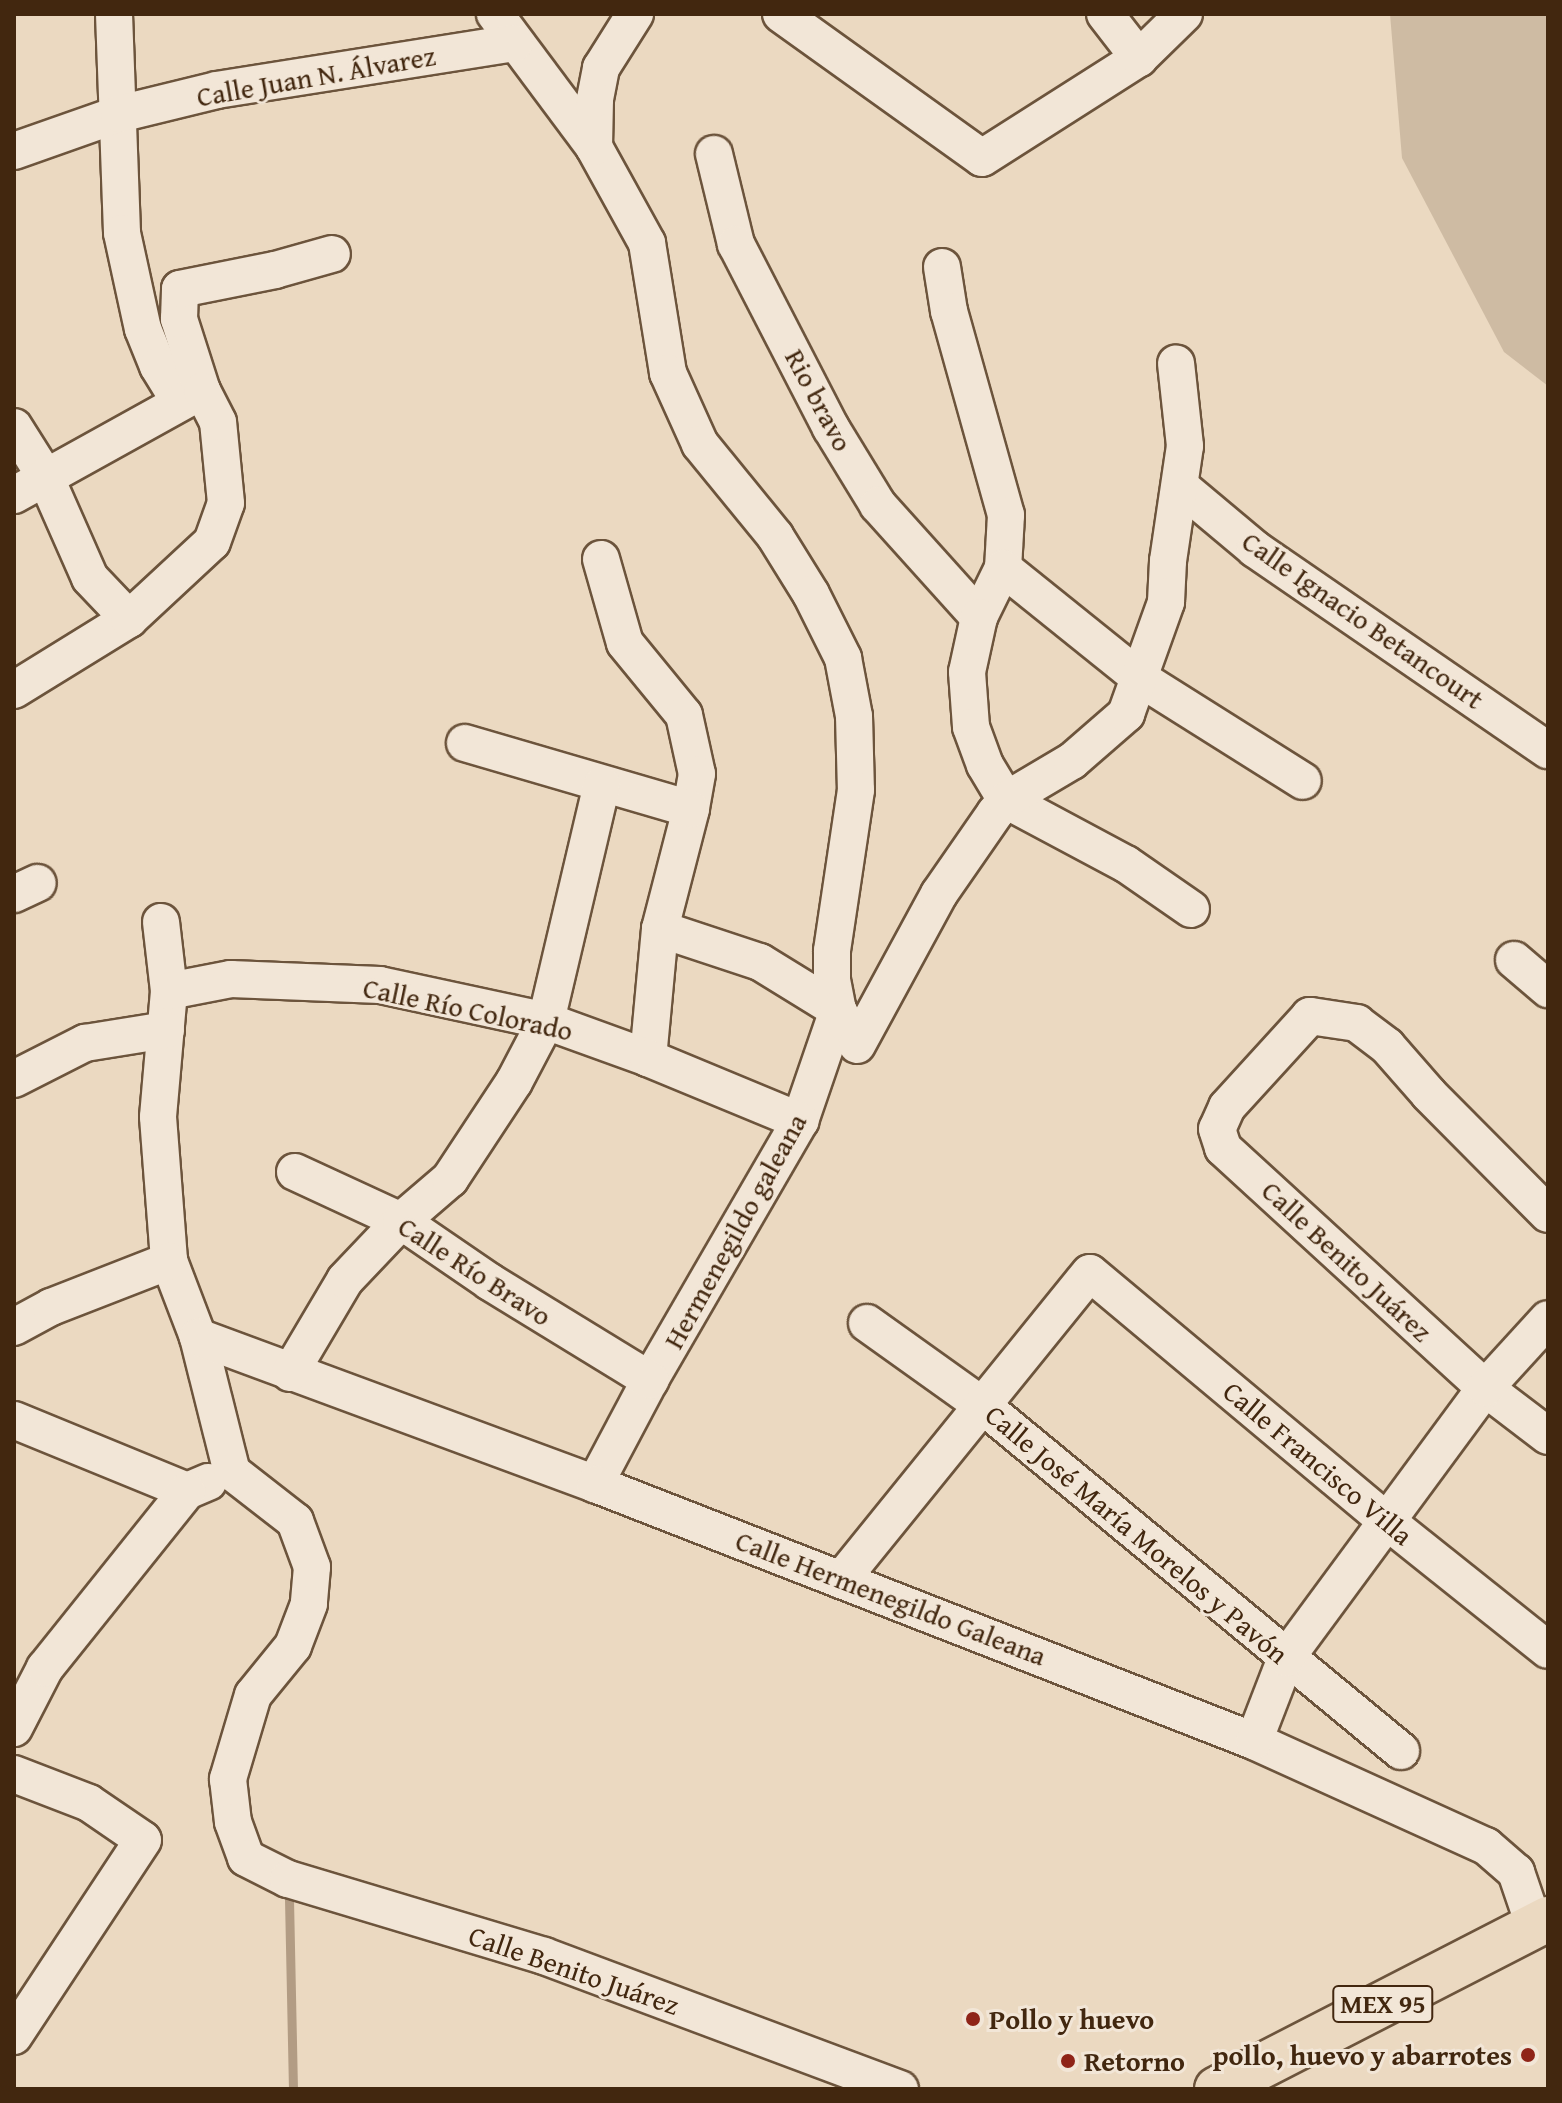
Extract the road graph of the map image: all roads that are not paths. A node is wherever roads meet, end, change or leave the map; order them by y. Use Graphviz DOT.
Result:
graph roads {
  1 [pos="114,14"];
  2 [pos="635,14"];
  3 [pos="781,14"];
  4 [pos="1105,14"];
  5 [pos="1184,14"];
  6 [pos="505,28"];
  7 [pos="1139,58"];
  8 [pos="119,114"];
  9 [pos="594,147"];
  10 [pos="14,151"];
  11 [pos="714,154"];
  12 [pos="332,254"];
  13 [pos="942,267"];
  14 [pos="1176,363"];
  15 [pos="191,396"];
  16 [pos="14,427"];
  17 [pos="45,476"];
  18 [pos="1180,486"];
  19 [pos="14,495"];
  20 [pos="601,559"];
  21 [pos="1003,568"];
  22 [pos="979,617"];
  23 [pos="129,619"];
  24 [pos="1141,679"];
  25 [pos="14,690"];
  26 [pos="465,743"];
  27 [pos="1548,750"];
  28 [pos="1303,781"];
  29 [pos="602,785"];
  30 [pos="1006,800"];
  31 [pos="691,809"];
  32 [pos="1191,909"];
  33 [pos="161,922"];
  34 [pos="660,929"];
  35 [pos="1514,960"];
  36 [pos="1548,989"];
  37 [pos="169,991"];
  38 [pos="838,1010"];
  39 [pos="546,1021"];
  40 [pos="166,1030"];
  41 [pos="648,1058"];
  42 [pos="14,1079"];
  43 [pos="800,1121"];
  44 [pos="295,1172"];
  45 [pos="1548,1214"];
  46 [pos="401,1221"];
  47 [pos="169,1261"];
  48 [pos="1548,1319"];
  49 [pos="867,1323"];
  50 [pos="14,1327"];
  51 [pos="198,1337"];
  52 [pos="290,1373"];
  53 [pos="650,1380"];
  54 [pos="1485,1388"];
  55 [pos="983,1406"];
  56 [pos="14,1420"];
  57 [pos="1548,1436"];
  58 [pos="232,1472"];
  59 [pos="595,1484"];
  60 [pos="187,1491"];
  61 [pos="1389,1523"];
  62 [pos="841,1580"];
  63 [pos="1548,1650"];
  64 [pos="1286,1658"];
  65 [pos="14,1728"];
  66 [pos="1254,1741"];
  67 [pos="1401,1751"];
  68 [pos="14,1774"];
  69 [pos="1541,1922"];
  70 [pos="14,2036"];
  71 [pos="1222,2088"];
  72 [pos="900,2089"];
  1 -- 8 [label="street"];
  2 -- 9 [label="street"];
  3 -- 7 [label="street"];
  4 -- 7 [label="street"];
  5 -- 7 [label="street"];
  6 -- 8 [label="street, Calle Juan N. Álvarez"];
  6 -- 9 [label="street, Hermenegildo galeana"];
  8 -- 10 [label="street"];
  8 -- 15 [label="street"];
  9 -- 38 [label="street, Hermenegildo galeana"];
  11 -- 22 [label="street, Rio bravo"];
  12 -- 15 [label="street"];
  13 -- 21 [label="street"];
  14 -- 18 [label="street"];
  15 -- 17 [label="street"];
  15 -- 23 [label="street"];
  16 -- 17 [label="street"];
  17 -- 19 [label="street"];
  17 -- 23 [label="street"];
  18 -- 24 [label="street"];
  18 -- 27 [label="street, Calle Ignacio Betancourt"];
  20 -- 31 [label="street"];
  21 -- 22 [label="street"];
  21 -- 24 [label="street"];
  22 -- 30 [label="street"];
  23 -- 25 [label="street"];
  24 -- 28 [label="street"];
  24 -- 30 [label="street"];
  26 -- 29 [label="street"];
  29 -- 31 [label="street"];
  29 -- 39 [label="street"];
  30 -- 32 [label="street"];
  30 -- 38 [label="street"];
  31 -- 34 [label="street"];
  33 -- 37 [label="street"];
  34 -- 38 [label="street"];
  34 -- 41 [label="street"];
  35 -- 36 [label="street"];
  37 -- 39 [label="street, Calle Río Colorado"];
  37 -- 40 [label="street"];
  38 -- 43 [label="street, Hermenegildo galeana"];
  39 -- 41 [label="street, Calle Río Colorado"];
  39 -- 46 [label="street"];
  40 -- 42 [label="street"];
  40 -- 47 [label="street"];
  41 -- 43 [label="street, Calle Río Colorado"];
  43 -- 53 [label="street, Hermenegildo galeana"];
  44 -- 46 [label="street, Calle Río Bravo"];
  45 -- 54 [label="street, Calle Benito Juárez"];
  46 -- 52 [label="street"];
  46 -- 53 [label="street, Calle Río Bravo"];
  47 -- 50 [label="street"];
  47 -- 51 [label="street"];
  48 -- 54 [label="street"];
  49 -- 55 [label="street, Calle José María Morelos y Pavón"];
  51 -- 52 [label="street, Calle Hermenegildo Galeana"];
  51 -- 58 [label="street"];
  52 -- 59 [label="street, Calle Hermenegildo Galeana"];
  53 -- 59 [label="street, Hermenegildo galeana"];
  54 -- 57 [label="street, Calle Benito Juárez"];
  54 -- 61 [label="street"];
  55 -- 61 [label="street, Calle Francisco Villa"];
  55 -- 62 [label="street"];
  55 -- 64 [label="street, Calle José María Morelos y Pavón"];
  56 -- 60 [label="street"];
  58 -- 60 [label="street"];
  58 -- 72 [label="street, Calle Benito Juárez"];
  59 -- 62 [label="street, Calle Hermenegildo Galeana"];
  60 -- 65 [label="street"];
  61 -- 63 [label="street, Calle Francisco Villa"];
  61 -- 64 [label="street"];
  62 -- 66 [label="street, Calle Hermenegildo Galeana"];
  64 -- 66 [label="street"];
  64 -- 67 [label="street, Calle José María Morelos y Pavón"];
  66 -- 69 [label="street, Calle Hermenegildo Galeana"];
  68 -- 70 [label="street"];
  69 -- 71 [label="highway, MEX 95"];
}
